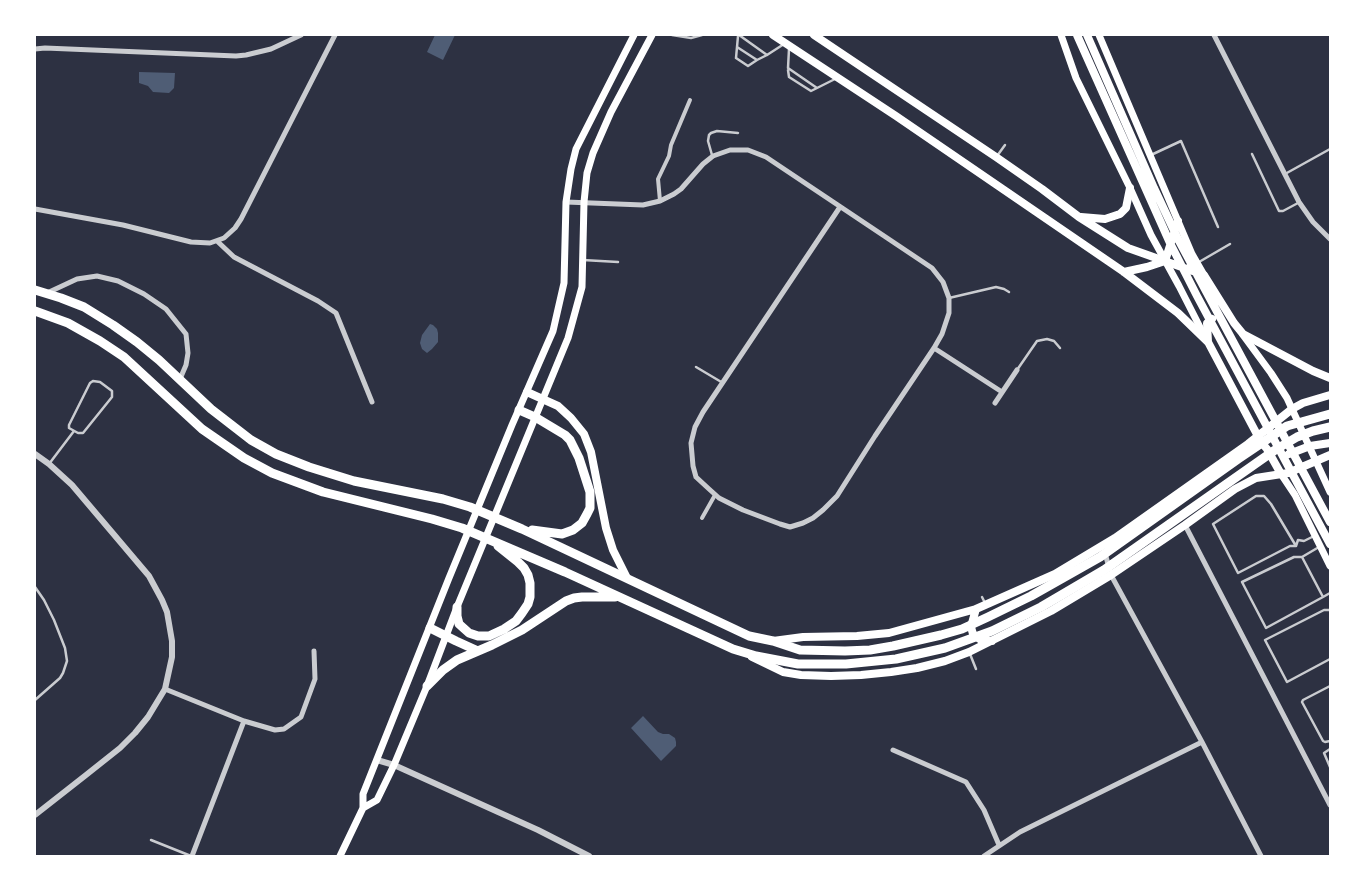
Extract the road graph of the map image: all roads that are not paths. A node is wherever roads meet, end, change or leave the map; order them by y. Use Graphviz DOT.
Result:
graph roads {
  1 [pos="301,35"];
  2 [pos="335,35"];
  3 [pos="634,35"];
  4 [pos="652,35"];
  5 [pos="672,35"];
  6 [pos="702,35"];
  7 [pos="739,35"];
  8 [pos="773,35"];
  9 [pos="814,35"];
  10 [pos="1062,35"];
  11 [pos="1077,35"];
  12 [pos="1087,35"];
  13 [pos="1099,35"];
  14 [pos="1214,35"];
  15 [pos="787,44"];
  16 [pos="737,47"];
  17 [pos="35,49"];
  18 [pos="767,55"];
  19 [pos="757,60"];
  20 [pos="788,68"];
  21 [pos="838,78"];
  22 [pos="817,88"];
  23 [pos="690,100"];
  24 [pos="738,133"];
  25 [pos="1004,145"];
  26 [pos="1330,149"];
  27 [pos="1252,154"];
  28 [pos="713,156"];
  29 [pos="1150,156"];
  30 [pos="996,157"];
  31 [pos="1285,174"];
  32 [pos="1130,188"];
  33 [pos="566,202"];
  34 [pos="584,202"];
  35 [pos="660,202"];
  36 [pos="1299,202"];
  37 [pos="840,207"];
  38 [pos="35,209"];
  39 [pos="1079,217"];
  40 [pos="1178,221"];
  41 [pos="1218,227"];
  42 [pos="1330,239"];
  43 [pos="217,241"];
  44 [pos="1230,244"];
  45 [pos="582,260"];
  46 [pos="1165,261"];
  47 [pos="618,262"];
  48 [pos="1197,263"];
  49 [pos="1124,272"];
  50 [pos="1204,275"];
  51 [pos="35,290"];
  52 [pos="1010,292"];
  53 [pos="47,293"];
  54 [pos="949,298"];
  55 [pos="35,311"];
  56 [pos="1234,323"];
  57 [pos="1243,334"];
  58 [pos="1208,342"];
  59 [pos="934,348"];
  60 [pos="1060,348"];
  61 [pos="696,367"];
  62 [pos="1017,370"];
  63 [pos="1330,378"];
  64 [pos="180,379"];
  65 [pos="723,383"];
  66 [pos="526,392"];
  67 [pos="1002,392"];
  68 [pos="1330,395"];
  69 [pos="543,399"];
  70 [pos="372,402"];
  71 [pos="995,404"];
  72 [pos="1292,409"];
  73 [pos="519,410"];
  74 [pos="1330,414"];
  75 [pos="535,417"];
  76 [pos="1330,426"];
  77 [pos="74,431"];
  78 [pos="1258,436"];
  79 [pos="1330,443"];
  80 [pos="1310,446"];
  81 [pos="1267,449"];
  82 [pos="35,454"];
  83 [pos="1330,455"];
  84 [pos="1316,461"];
  85 [pos="49,464"];
  86 [pos="1281,474"];
  87 [pos="1330,492"];
  88 [pos="715,495"];
  89 [pos="702,518"];
  90 [pos="1330,522"];
  91 [pos="1185,525"];
  92 [pos="522,529"];
  93 [pos="1315,535"];
  94 [pos="488,538"];
  95 [pos="1105,544"];
  96 [pos="1330,544"];
  97 [pos="1296,546"];
  98 [pos="1321,546"];
  99 [pos="1302,557"];
  100 [pos="1330,566"];
  101 [pos="1111,576"];
  102 [pos="627,578"];
  103 [pos="35,587"];
  104 [pos="1330,593"];
  105 [pos="621,597"];
  106 [pos="1323,597"];
  107 [pos="457,607"];
  108 [pos="976,609"];
  109 [pos="1330,611"];
  110 [pos="430,628"];
  111 [pos="446,637"];
  112 [pos="773,641"];
  113 [pos="992,641"];
  114 [pos="733,649"];
  115 [pos="314,651"];
  116 [pos="478,651"];
  117 [pos="969,652"];
  118 [pos="1330,659"];
  119 [pos="976,669"];
  120 [pos="427,686"];
  121 [pos="1330,686"];
  122 [pos="165,690"];
  123 [pos="35,700"];
  124 [pos="244,721"];
  125 [pos="1330,741"];
  126 [pos="1202,742"];
  127 [pos="1330,749"];
  128 [pos="893,750"];
  129 [pos="377,760"];
  130 [pos="394,765"];
  131 [pos="1330,767"];
  132 [pos="1330,805"];
  133 [pos="362,808"];
  134 [pos="35,815"];
  135 [pos="151,840"];
  136 [pos="999,845"];
  137 [pos="191,856"];
  138 [pos="340,856"];
  139 [pos="589,856"];
  140 [pos="984,856"];
  141 [pos="1261,856"];
  1 -- 17 [label="street"];
  2 -- 43 [label="street"];
  3 -- 33 [label="main road"];
  4 -- 34 [label="main road"];
  5 -- 6 [label="lane"];
  7 -- 16 [label="lane"];
  7 -- 18 [label="lane"];
  8 -- 15 [label="main road"];
  9 -- 30 [label="main road"];
  10 -- 32 [label="main road"];
  11 -- 96 [label="main road"];
  12 -- 90 [label="main road"];
  13 -- 29 [label="main road"];
  14 -- 31 [label="street"];
  15 -- 18 [label="lane"];
  15 -- 20 [label="lane"];
  15 -- 21 [label="main road"];
  16 -- 19 [label="lane"];
  16 -- 19 [label="lane"];
  18 -- 19 [label="lane"];
  20 -- 22 [label="lane"];
  20 -- 22 [label="lane"];
  21 -- 22 [label="lane"];
  21 -- 49 [label="main road"];
  23 -- 35 [label="street"];
  24 -- 28 [label="lane"];
  25 -- 30 [label="lane"];
  26 -- 31 [label="lane"];
  27 -- 36 [label="lane"];
  28 -- 35 [label="street"];
  28 -- 37 [label="street"];
  29 -- 40 [label="main road"];
  29 -- 41 [label="lane"];
  30 -- 39 [label="main road"];
  31 -- 36 [label="street"];
  32 -- 39 [label="main road"];
  32 -- 46 [label="main road"];
  33 -- 34 [label="street"];
  33 -- 66 [label="main road"];
  34 -- 35 [label="street"];
  34 -- 45 [label="main road"];
  36 -- 42 [label="street"];
  37 -- 54 [label="street"];
  37 -- 65 [label="street"];
  38 -- 43 [label="street"];
  39 -- 46 [label="main road"];
  40 -- 46 [label="main road"];
  40 -- 48 [label="main road"];
  43 -- 70 [label="street"];
  44 -- 48 [label="lane"];
  45 -- 47 [label="lane"];
  45 -- 69 [label="main road"];
  46 -- 49 [label="main road"];
  46 -- 50 [label="main road"];
  46 -- 58 [label="main road"];
  48 -- 50 [label="main road"];
  49 -- 58 [label="main road"];
  50 -- 56 [label="main road"];
  51 -- 53 [label="highway"];
  52 -- 54 [label="lane"];
  53 -- 64 [label="highway"];
  53 -- 64 [label="street"];
  54 -- 59 [label="street"];
  55 -- 94 [label="highway"];
  56 -- 57 [label="main road"];
  56 -- 58 [label="main road"];
  57 -- 63 [label="main road"];
  57 -- 72 [label="main road"];
  58 -- 78 [label="main road"];
  59 -- 67 [label="street"];
  59 -- 88 [label="street"];
  60 -- 62 [label="lane"];
  61 -- 65 [label="lane"];
  62 -- 67 [label="street"];
  64 -- 92 [label="highway"];
  65 -- 88 [label="street"];
  66 -- 69 [label="main road"];
  66 -- 73 [label="main road"];
  67 -- 71 [label="street"];
  68 -- 72 [label="main road"];
  69 -- 75 [label="main road"];
  69 -- 102 [label="main road"];
  72 -- 78 [label="main road"];
  72 -- 80 [label="main road"];
  73 -- 75 [label="highway"];
  73 -- 110 [label="main road"];
  74 -- 112 [label="highway"];
  75 -- 92 [label="highway"];
  75 -- 107 [label="main road"];
  76 -- 114 [label="highway"];
  77 -- 77 [label="lane"];
  77 -- 85 [label="lane"];
  78 -- 81 [label="main road"];
  78 -- 95 [label="main road"];
  79 -- 80 [label="main road"];
  80 -- 81 [label="main road"];
  80 -- 84 [label="main road"];
  81 -- 86 [label="main road"];
  82 -- 85 [label="street"];
  83 -- 84 [label="main road"];
  84 -- 86 [label="main road"];
  84 -- 87 [label="main road"];
  85 -- 122 [label="street"];
  86 -- 91 [label="main road"];
  86 -- 93 [label="main road"];
  88 -- 89 [label="street"];
  91 -- 101 [label="main road"];
  91 -- 132 [label="street"];
  92 -- 102 [label="highway"];
  93 -- 97 [label="lane"];
  93 -- 98 [label="main road"];
  94 -- 105 [label="highway"];
  94 -- 107 [label="highway"];
  95 -- 101 [label="street"];
  95 -- 108 [label="main road"];
  97 -- 97 [label="lane"];
  98 -- 99 [label="lane"];
  98 -- 100 [label="main road"];
  99 -- 106 [label="lane"];
  99 -- 106 [label="lane"];
  101 -- 113 [label="main road"];
  101 -- 126 [label="street"];
  102 -- 112 [label="highway"];
  103 -- 123 [label="lane"];
  104 -- 106 [label="lane"];
  105 -- 114 [label="highway"];
  105 -- 116 [label="highway"];
  107 -- 111 [label="main road"];
  108 -- 112 [label="main road"];
  108 -- 113 [label="main road"];
  109 -- 118 [label="lane"];
  110 -- 111 [label="highway"];
  110 -- 129 [label="main road"];
  111 -- 116 [label="highway"];
  111 -- 120 [label="main road"];
  113 -- 117 [label="main road"];
  114 -- 117 [label="main road"];
  115 -- 124 [label="street"];
  116 -- 120 [label="highway"];
  117 -- 119 [label="lane"];
  120 -- 130 [label="main road"];
  121 -- 125 [label="lane"];
  122 -- 124 [label="street"];
  122 -- 134 [label="street"];
  124 -- 137 [label="street"];
  126 -- 136 [label="street"];
  126 -- 141 [label="street"];
  127 -- 131 [label="lane"];
  128 -- 136 [label="street"];
  129 -- 130 [label="street"];
  129 -- 133 [label="main road"];
  130 -- 133 [label="main road"];
  130 -- 139 [label="street"];
  133 -- 138 [label="main road"];
  135 -- 137 [label="lane"];
  136 -- 140 [label="street"];
}
